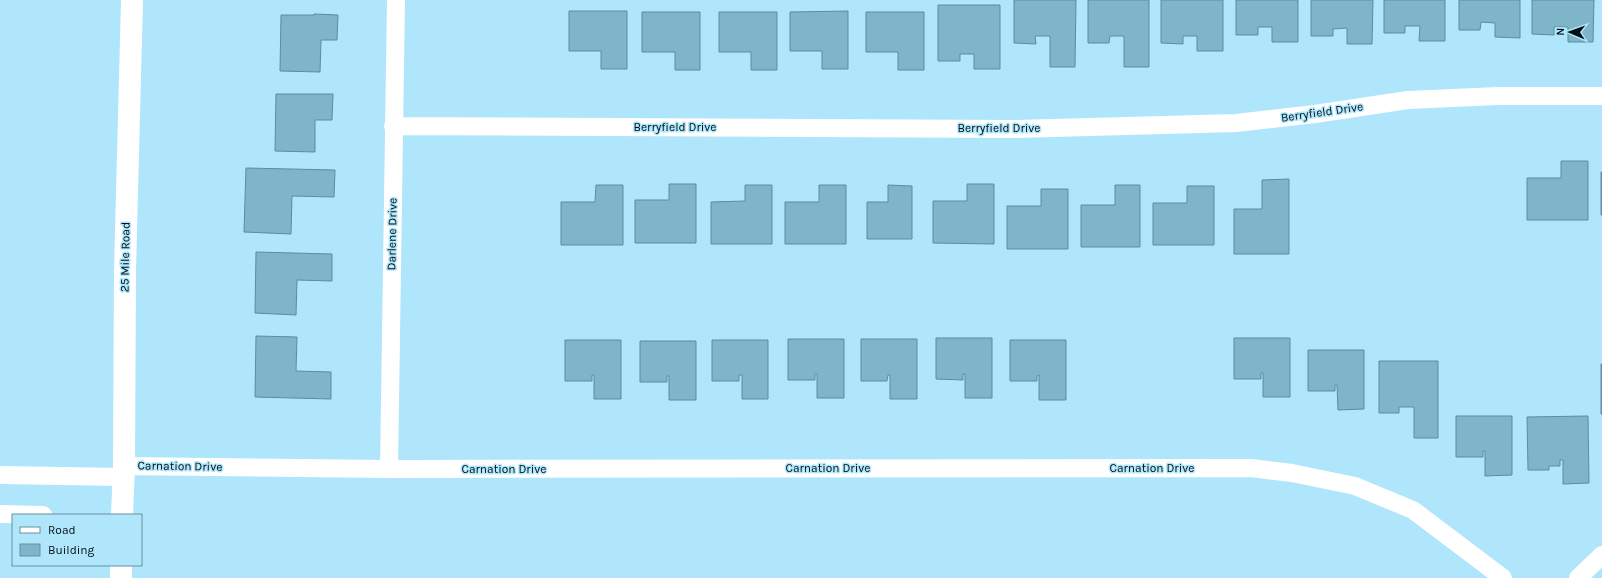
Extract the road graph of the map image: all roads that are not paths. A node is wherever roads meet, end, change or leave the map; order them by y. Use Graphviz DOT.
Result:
graph roads {
  1 [pos="132,0"];
  2 [pos="396,0"];
  3 [pos="1602,96"];
  4 [pos="393,126"];
  5 [pos="389,469"];
  6 [pos="124,471"];
  7 [pos="0,475"];
  8 [pos="0,514"];
  9 [pos="12,514"];
  10 [pos="122,514"];
  11 [pos="1602,555"];
  12 [pos="121,566"];
  13 [pos="121,578"];
  14 [pos="1502,578"];
  15 [pos="1578,578"];
  1 -- 6 [label="street, 25 Mile Road"];
  2 -- 4 [label="street, Darlene Drive"];
  3 -- 4 [label="street, Berryfield Drive"];
  4 -- 5 [label="street, Darlene Drive"];
  5 -- 6 [label="street, Carnation Drive"];
  5 -- 14 [label="street, Carnation Drive"];
  6 -- 7 [label="street, Carnation Drive"];
  6 -- 10 [label="street, 25 Mile Road"];
  8 -- 9 [label="street"];
  11 -- 15 [label="street"];
  12 -- 13 [label="street"];
}
